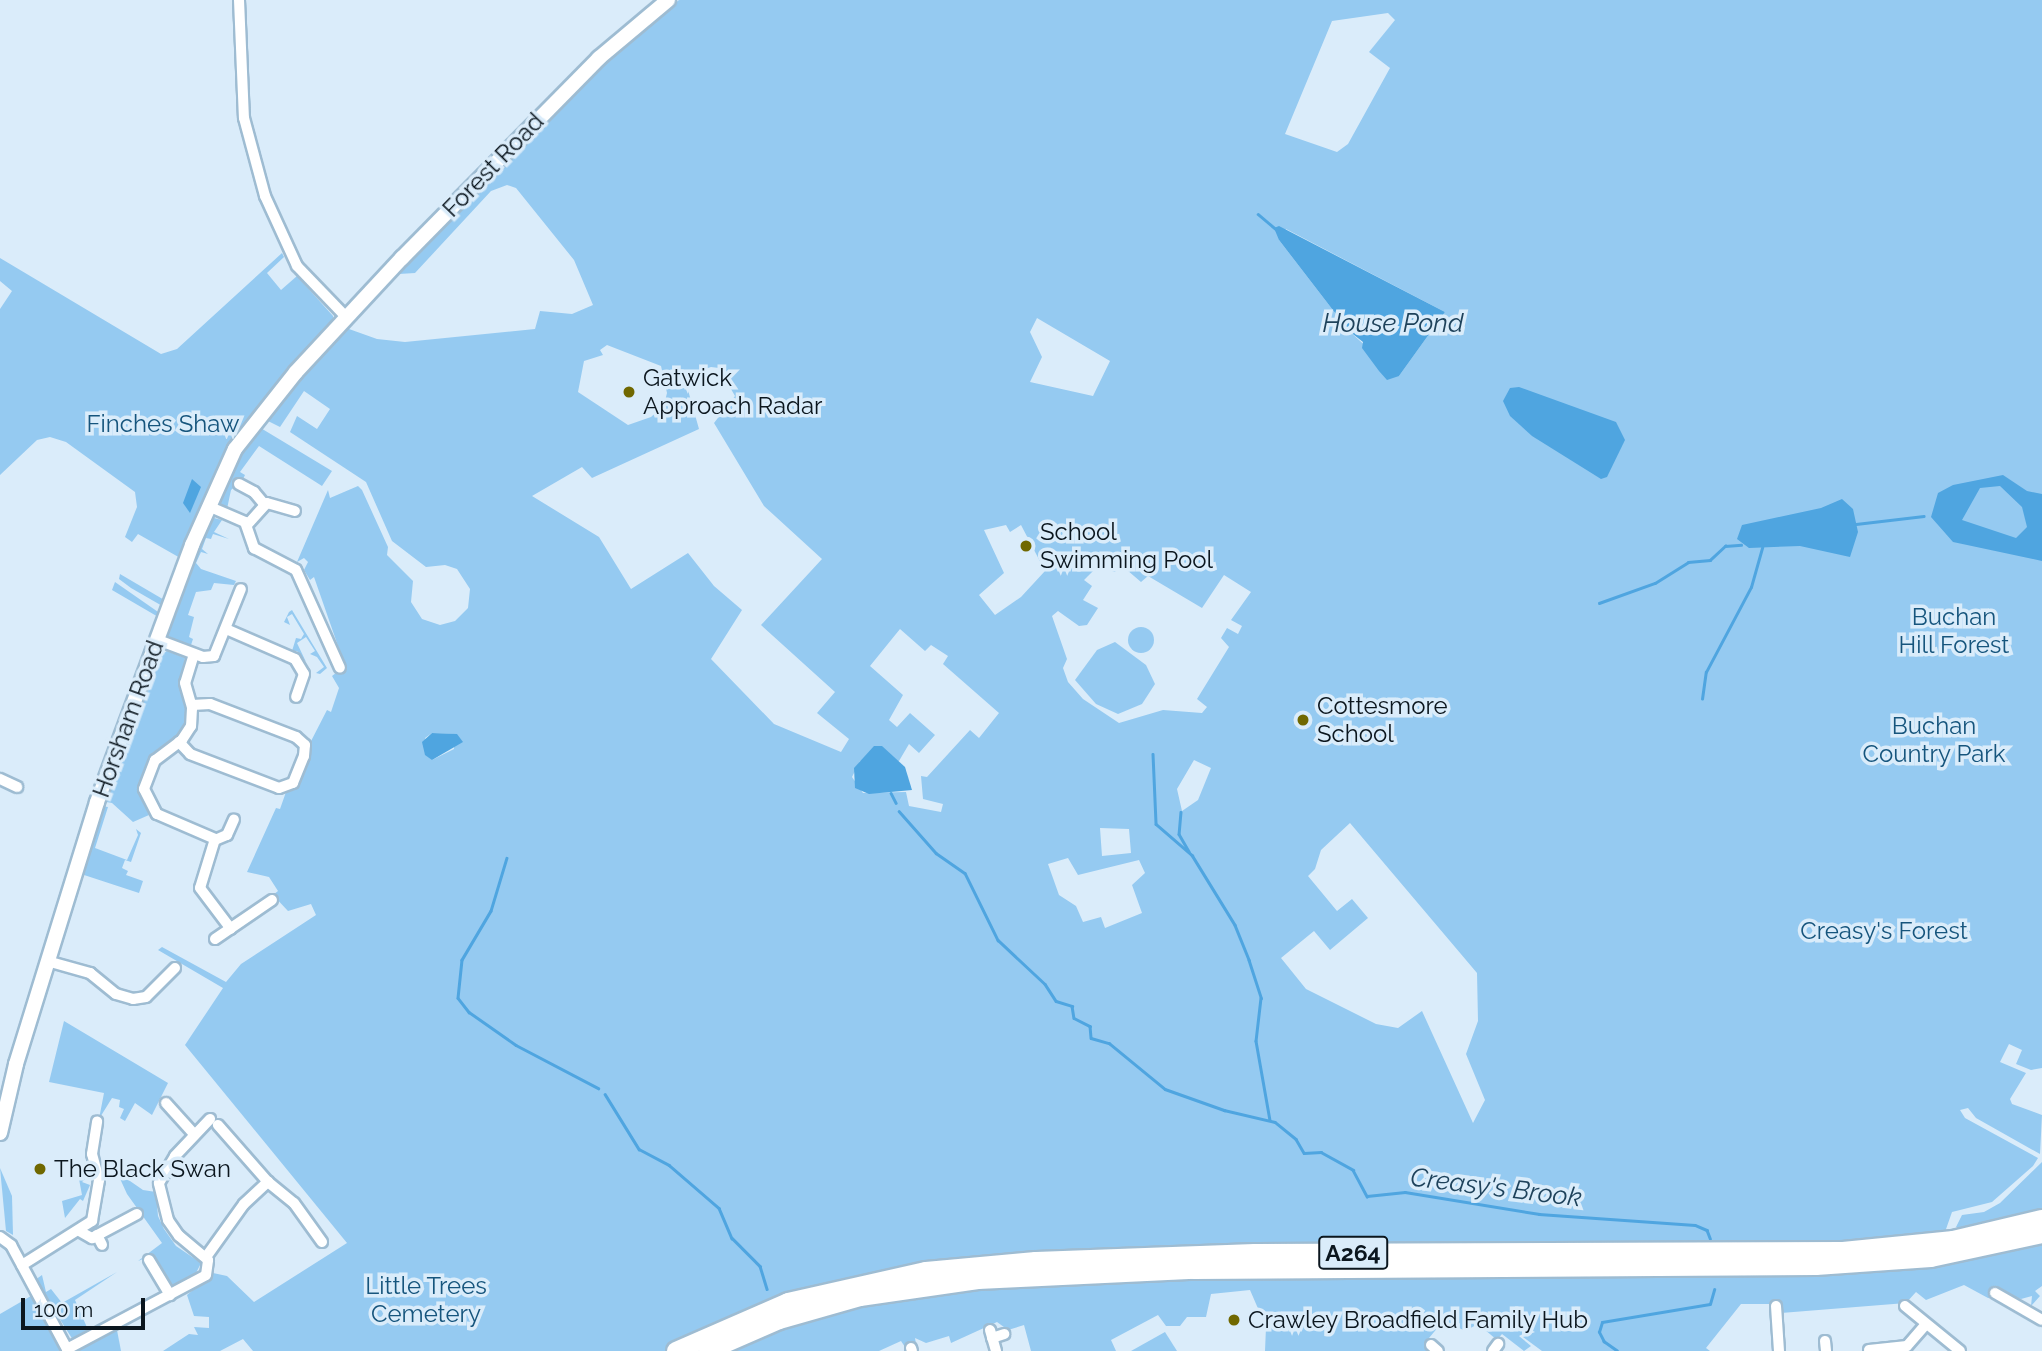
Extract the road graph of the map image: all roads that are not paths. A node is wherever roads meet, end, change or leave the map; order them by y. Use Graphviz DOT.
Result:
graph roads {
  1 [pos="239,0"];
  2 [pos="667,0"];
  3 [pos="346,317"];
  4 [pos="327,339"];
  5 [pos="239,484"];
  6 [pos="264,504"];
  7 [pos="208,506"];
  8 [pos="295,511"];
  9 [pos="248,524"];
  10 [pos="241,589"];
  11 [pos="226,629"];
  12 [pos="158,640"];
  13 [pos="194,654"];
  14 [pos="340,668"];
  15 [pos="296,697"];
  16 [pos="191,705"];
  17 [pos="179,742"];
  18 [pos="0,779"];
  19 [pos="17,787"];
  20 [pos="234,820"];
  21 [pos="215,840"];
  22 [pos="272,900"];
  23 [pos="231,929"];
  24 [pos="215,939"];
  25 [pos="47,961"];
  26 [pos="175,968"];
  27 [pos="166,1103"];
  28 [pos="97,1123"];
  29 [pos="0,1133"];
  30 [pos="194,1134"];
  31 [pos="94,1141"];
  32 [pos="107,1143"];
  33 [pos="268,1182"];
  34 [pos="137,1214"];
  35 [pos="2042,1219"];
  36 [pos="81,1232"];
  37 [pos="2042,1234"];
  38 [pos="0,1237"];
  39 [pos="322,1242"];
  40 [pos="206,1257"];
  41 [pos="149,1260"];
  42 [pos="22,1265"];
  43 [pos="1995,1293"];
  44 [pos="170,1295"];
  45 [pos="1776,1306"];
  46 [pos="1905,1306"];
  47 [pos="2042,1320"];
  48 [pos="1926,1324"];
  49 [pos="1004,1334"];
  50 [pos="1907,1348"];
  51 [pos="67,1350"];
  52 [pos="1869,1350"];
  53 [pos="676,1351"];
  54 [pos="708,1351"];
  55 [pos="996,1351"];
  56 [pos="1779,1351"];
  57 [pos="1960,1351"];
  1 -- 3 [label="street"];
  2 -- 3 [label="street, Forest Road"];
  3 -- 4 [label="street, Forest Road"];
  4 -- 7 [label="street, Horsham Road"];
  5 -- 6 [label="street"];
  6 -- 8 [label="street"];
  6 -- 9 [label="street"];
  7 -- 9 [label="street"];
  7 -- 12 [label="street, Horsham Road"];
  9 -- 14 [label="street"];
  10 -- 11 [label="street"];
  11 -- 13 [label="street"];
  11 -- 15 [label="street"];
  12 -- 13 [label="street"];
  12 -- 25 [label="street, Horsham Road"];
  13 -- 16 [label="street"];
  16 -- 17 [label="street"];
  16 -- 17 [label="street"];
  17 -- 21 [label="street"];
  18 -- 19 [label="street"];
  20 -- 21 [label="street"];
  21 -- 23 [label="street"];
  22 -- 23 [label="street"];
  23 -- 24 [label="street"];
  25 -- 26 [label="street"];
  25 -- 29 [label="street, Horsham Road"];
  27 -- 30 [label="street"];
  28 -- 31 [label="street"];
  30 -- 33 [label="street"];
  30 -- 40 [label="street"];
  31 -- 32 [label="street"];
  31 -- 36 [label="street"];
  33 -- 39 [label="street"];
  33 -- 40 [label="street"];
  34 -- 36 [label="street"];
  35 -- 53 [label="highway, A264"];
  36 -- 42 [label="street"];
  37 -- 54 [label="highway, A264"];
  38 -- 42 [label="street"];
  40 -- 44 [label="street"];
  41 -- 44 [label="street"];
  42 -- 51 [label="street"];
  43 -- 47 [label="street"];
  44 -- 51 [label="street"];
  45 -- 56 [label="street"];
  46 -- 48 [label="street"];
  48 -- 50 [label="street"];
  48 -- 57 [label="street"];
  49 -- 55 [label="street"];
  50 -- 52 [label="street"];
}
